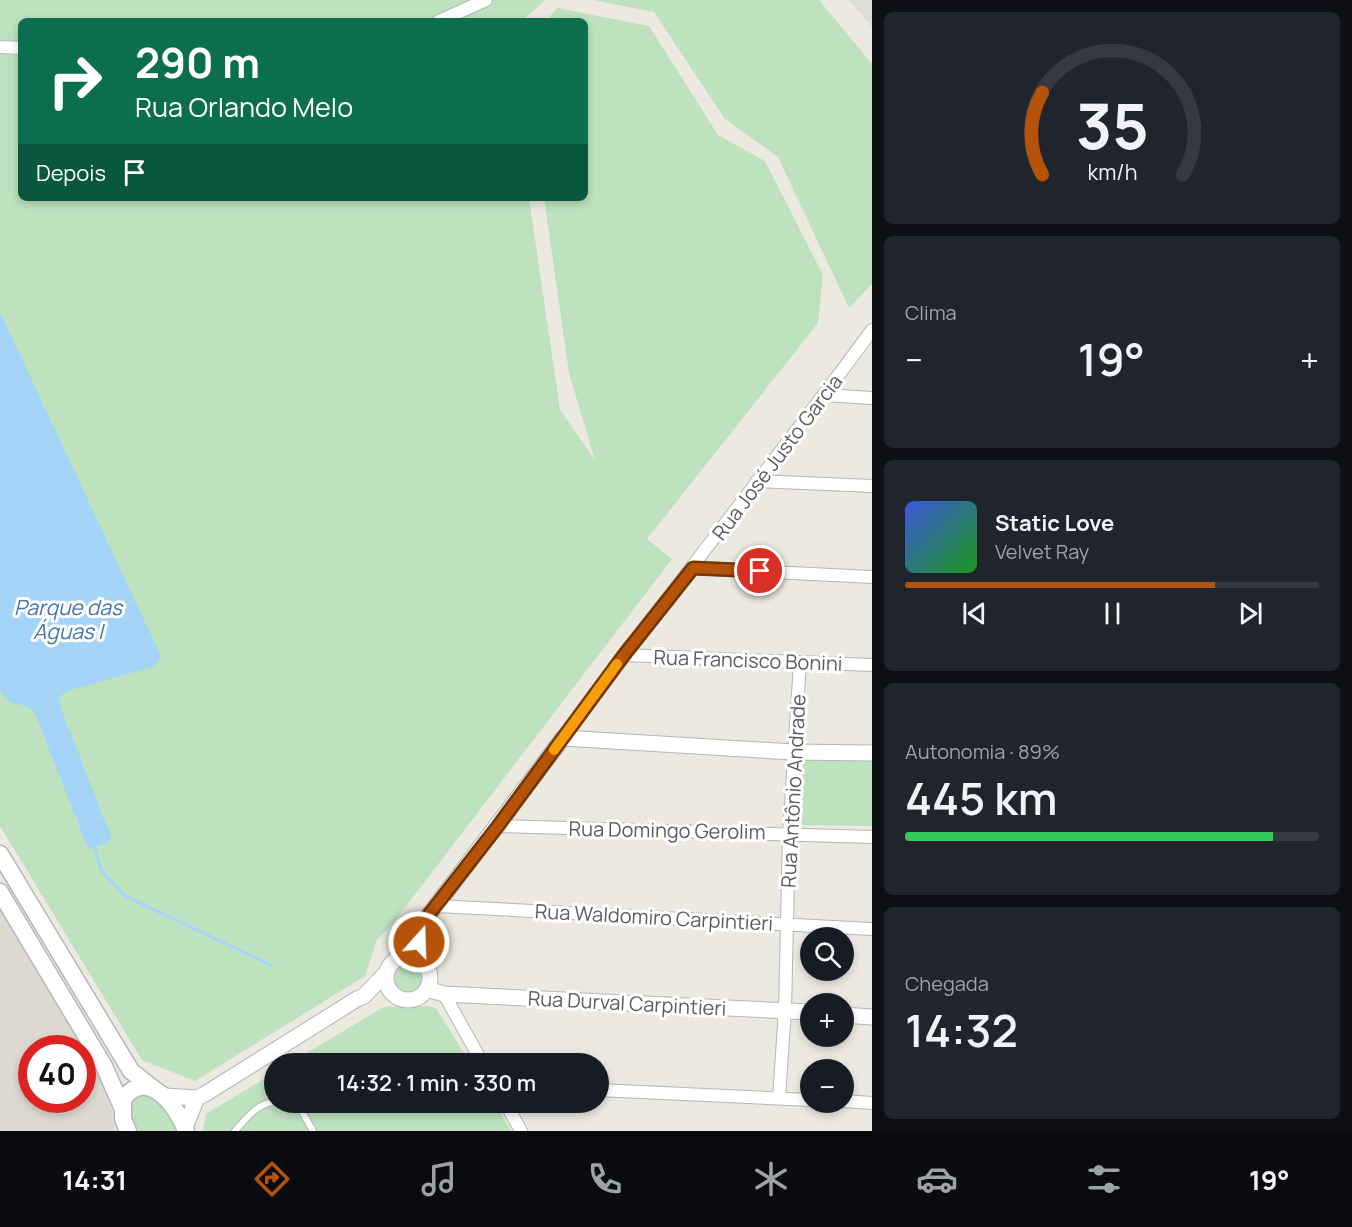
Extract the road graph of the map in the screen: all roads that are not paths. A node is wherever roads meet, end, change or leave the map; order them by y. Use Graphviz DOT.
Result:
graph roads {
  1 [pos="486,0"];
  2 [pos="446,18"];
  3 [pos="0,47"];
  4 [pos="18,48"];
  5 [pos="872,330"];
  6 [pos="824,395"];
  7 [pos="872,398"];
  8 [pos="757,482"];
  9 [pos="872,486"];
  10 [pos="693,568"];
  11 [pos="872,577"];
  12 [pos="624,655"];
  13 [pos="800,663"];
  14 [pos="872,665"];
  15 [pos="563,738"];
  16 [pos="793,752"];
  17 [pos="872,753"];
  18 [pos="498,826"];
  19 [pos="789,834"];
  20 [pos="872,837"];
  21 [pos="0,854"];
  22 [pos="0,892"];
  23 [pos="437,906"];
  24 [pos="786,923"];
  25 [pos="420,926"];
  26 [pos="872,929"];
  27 [pos="398,957"];
  28 [pos="419,958"];
  29 [pos="385,974"];
  30 [pos="427,989"];
  31 [pos="444,994"];
  32 [pos="364,996"];
  33 [pos="397,998"];
  34 [pos="785,1011"];
  35 [pos="800,1012"];
  36 [pos="854,1016"];
  37 [pos="872,1017"];
  38 [pos="477,1053"];
  39 [pos="609,1090"];
  40 [pos="159,1093"];
  41 [pos="197,1098"];
  42 [pos="779,1098"];
  43 [pos="800,1099"];
  44 [pos="854,1102"];
  45 [pos="264,1103"];
  46 [pos="872,1103"];
  47 [pos="122,1107"];
  48 [pos="303,1113"];
  49 [pos="511,1113"];
  50 [pos="185,1129"];
  51 [pos="127,1131"];
  52 [pos="235,1131"];
  53 [pos="313,1131"];
  54 [pos="521,1131"];
  1 -- 2 [label="street"];
  3 -- 4 [label="street"];
  5 -- 6 [label="street, Rua José Justo Garcia"];
  6 -- 7 [label="street"];
  6 -- 8 [label="street, Rua José Justo Garcia"];
  8 -- 9 [label="street"];
  8 -- 10 [label="street, Rua José Justo Garcia"];
  10 -- 11 [label="street"];
  10 -- 12 [label="street, Rua José Justo Garcia"];
  12 -- 13 [label="street, Rua Francisco Bonini"];
  12 -- 15 [label="street, Rua José Justo Garcia"];
  13 -- 14 [label="street, Rua Francisco Bonini"];
  13 -- 16 [label="street, Rua Antônio Andrade"];
  15 -- 16 [label="street"];
  15 -- 18 [label="street, Rua José Justo Garcia"];
  16 -- 17 [label="street"];
  16 -- 19 [label="street, Rua Antônio Andrade"];
  18 -- 19 [label="street, Rua Domingo Gerolim"];
  18 -- 23 [label="street, Rua José Justo Garcia"];
  19 -- 20 [label="street, Rua Domingo Gerolim"];
  19 -- 24 [label="street, Rua Antônio Andrade"];
  21 -- 40 [label="main road"];
  22 -- 47 [label="main road"];
  23 -- 24 [label="street, Rua Waldomiro Carpintieri"];
  23 -- 25 [label="street, Rua José Justo Garcia"];
  24 -- 26 [label="street, Rua Waldomiro Carpintieri"];
  24 -- 34 [label="street, Rua Antônio Andrade"];
  25 -- 27 [label="street, Rua José Justo Garcia"];
  25 -- 28 [label="street"];
  27 -- 28 [label="street"];
  27 -- 29 [label="street"];
  28 -- 30 [label="street"];
  29 -- 32 [label="street"];
  29 -- 33 [label="street"];
  30 -- 31 [label="street, Rua Durval Carpintieri"];
  30 -- 33 [label="street"];
  31 -- 34 [label="street, Rua Durval Carpintieri"];
  31 -- 38 [label="street"];
  32 -- 33 [label="street"];
  32 -- 41 [label="street"];
  34 -- 35 [label="street, Rua Durval Carpintieri"];
  34 -- 42 [label="street, Rua Antônio Andrade"];
  36 -- 37 [label="street"];
  39 -- 42 [label="street"];
  40 -- 41 [label="street"];
  40 -- 47 [label="main road"];
  40 -- 50 [label="main road"];
  41 -- 50 [label="street"];
  42 -- 43 [label="street"];
  44 -- 46 [label="street"];
  45 -- 52 [label="lane"];
  47 -- 51 [label="main road"];
  48 -- 53 [label="lane"];
  49 -- 54 [label="street"];
}
